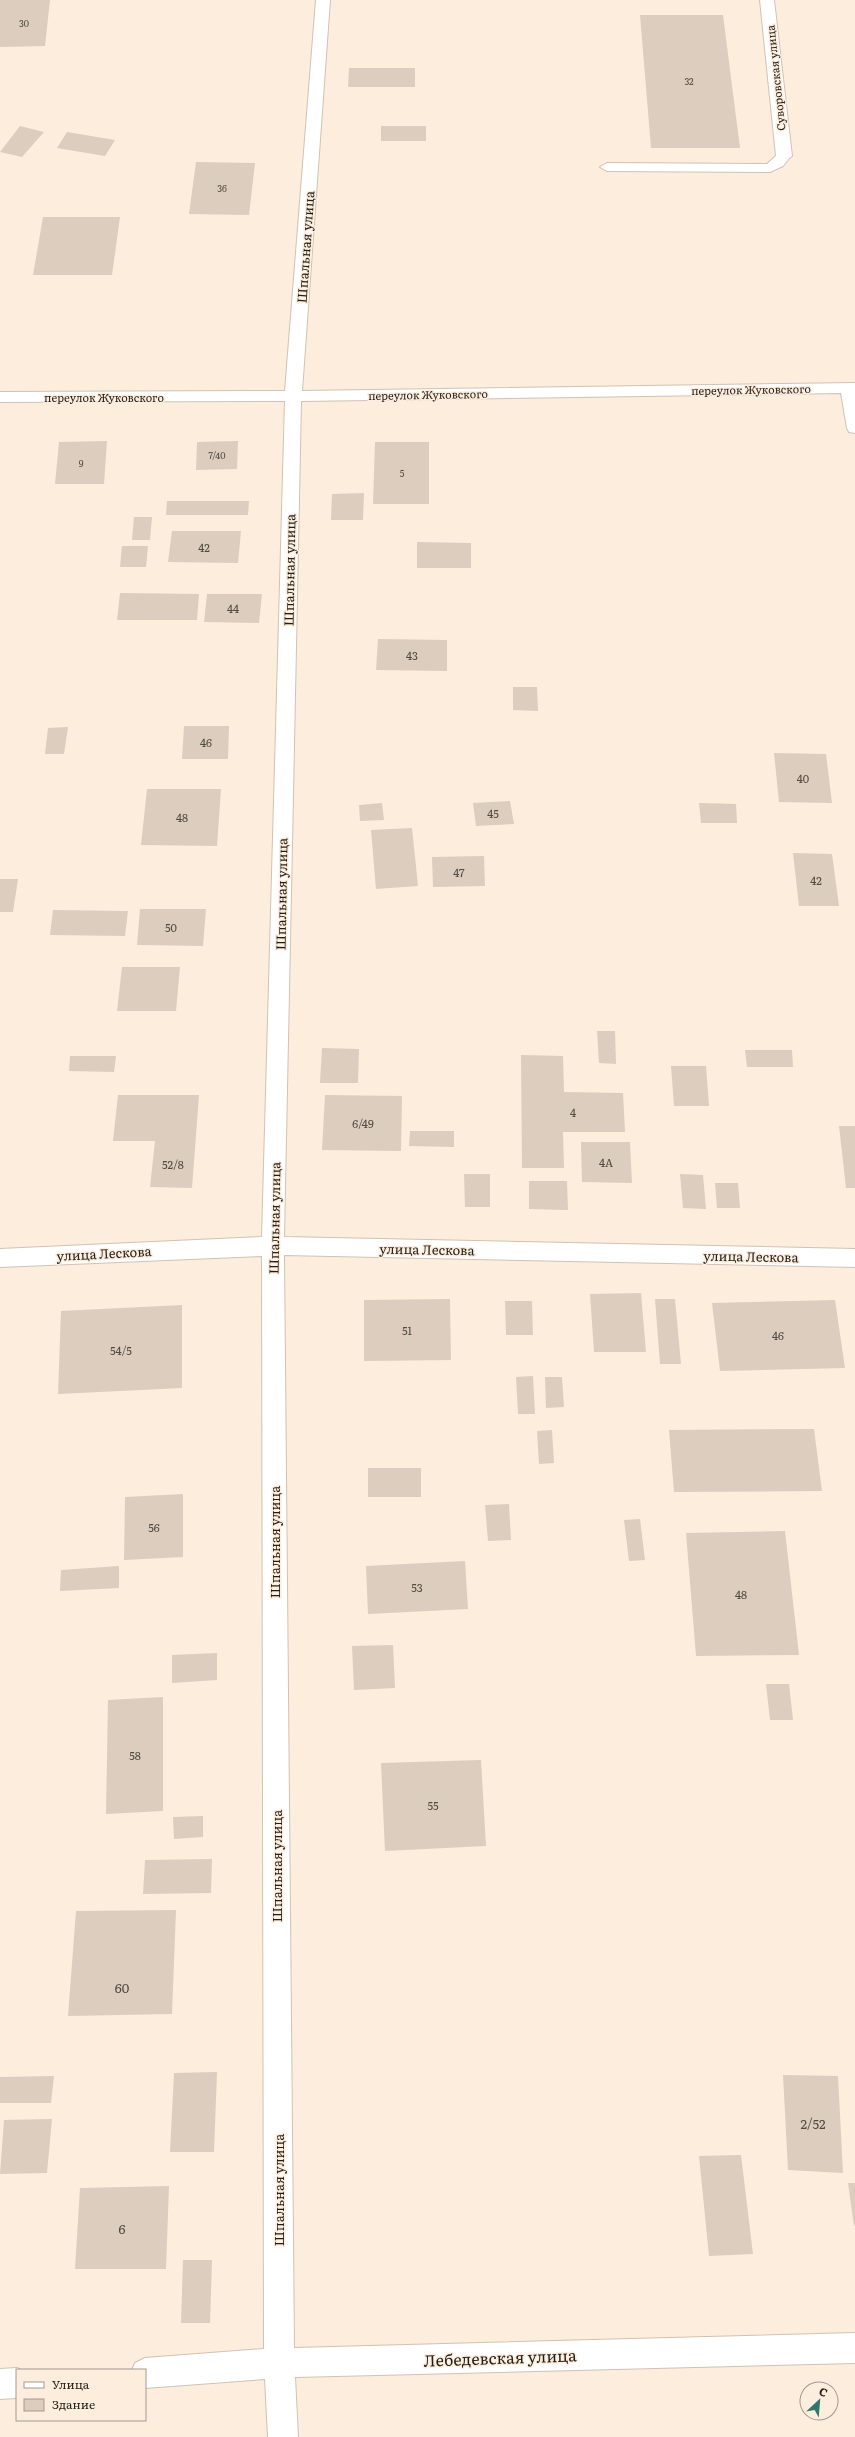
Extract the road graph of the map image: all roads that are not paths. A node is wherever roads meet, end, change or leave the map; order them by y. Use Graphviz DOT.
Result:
graph roads {
  1 [pos="323,0"];
  2 [pos="767,0"];
  3 [pos="784,156"];
  4 [pos="607,167"];
  5 [pos="852,388"];
  6 [pos="293,396"];
  7 [pos="0,398"];
  8 [pos="855,428"];
  9 [pos="273,1246"];
  10 [pos="0,1258"];
  11 [pos="855,1258"];
  12 [pos="855,2348"];
  13 [pos="279,2363"];
  14 [pos="146,2373"];
  15 [pos="16,2382"];
  16 [pos="0,2384"];
  17 [pos="283,2437"];
  1 -- 6 [label="street, Шпальная улица"];
  2 -- 3 [label="street, Суворовская улица"];
  3 -- 4 [label="lane"];
  5 -- 6 [label="street, переулок Жуковского"];
  5 -- 8 [label="street"];
  6 -- 7 [label="street, переулок Жуковского"];
  6 -- 9 [label="street, Шпальная улица"];
  9 -- 10 [label="street, улица Лескова"];
  9 -- 11 [label="street, улица Лескова"];
  9 -- 13 [label="street, Шпальная улица"];
  12 -- 13 [label="street, Лебедевская улица"];
  13 -- 14 [label="street, Лебедевская улица"];
  13 -- 17 [label="street, Шпальная улица"];
  15 -- 16 [label="street"];
}
